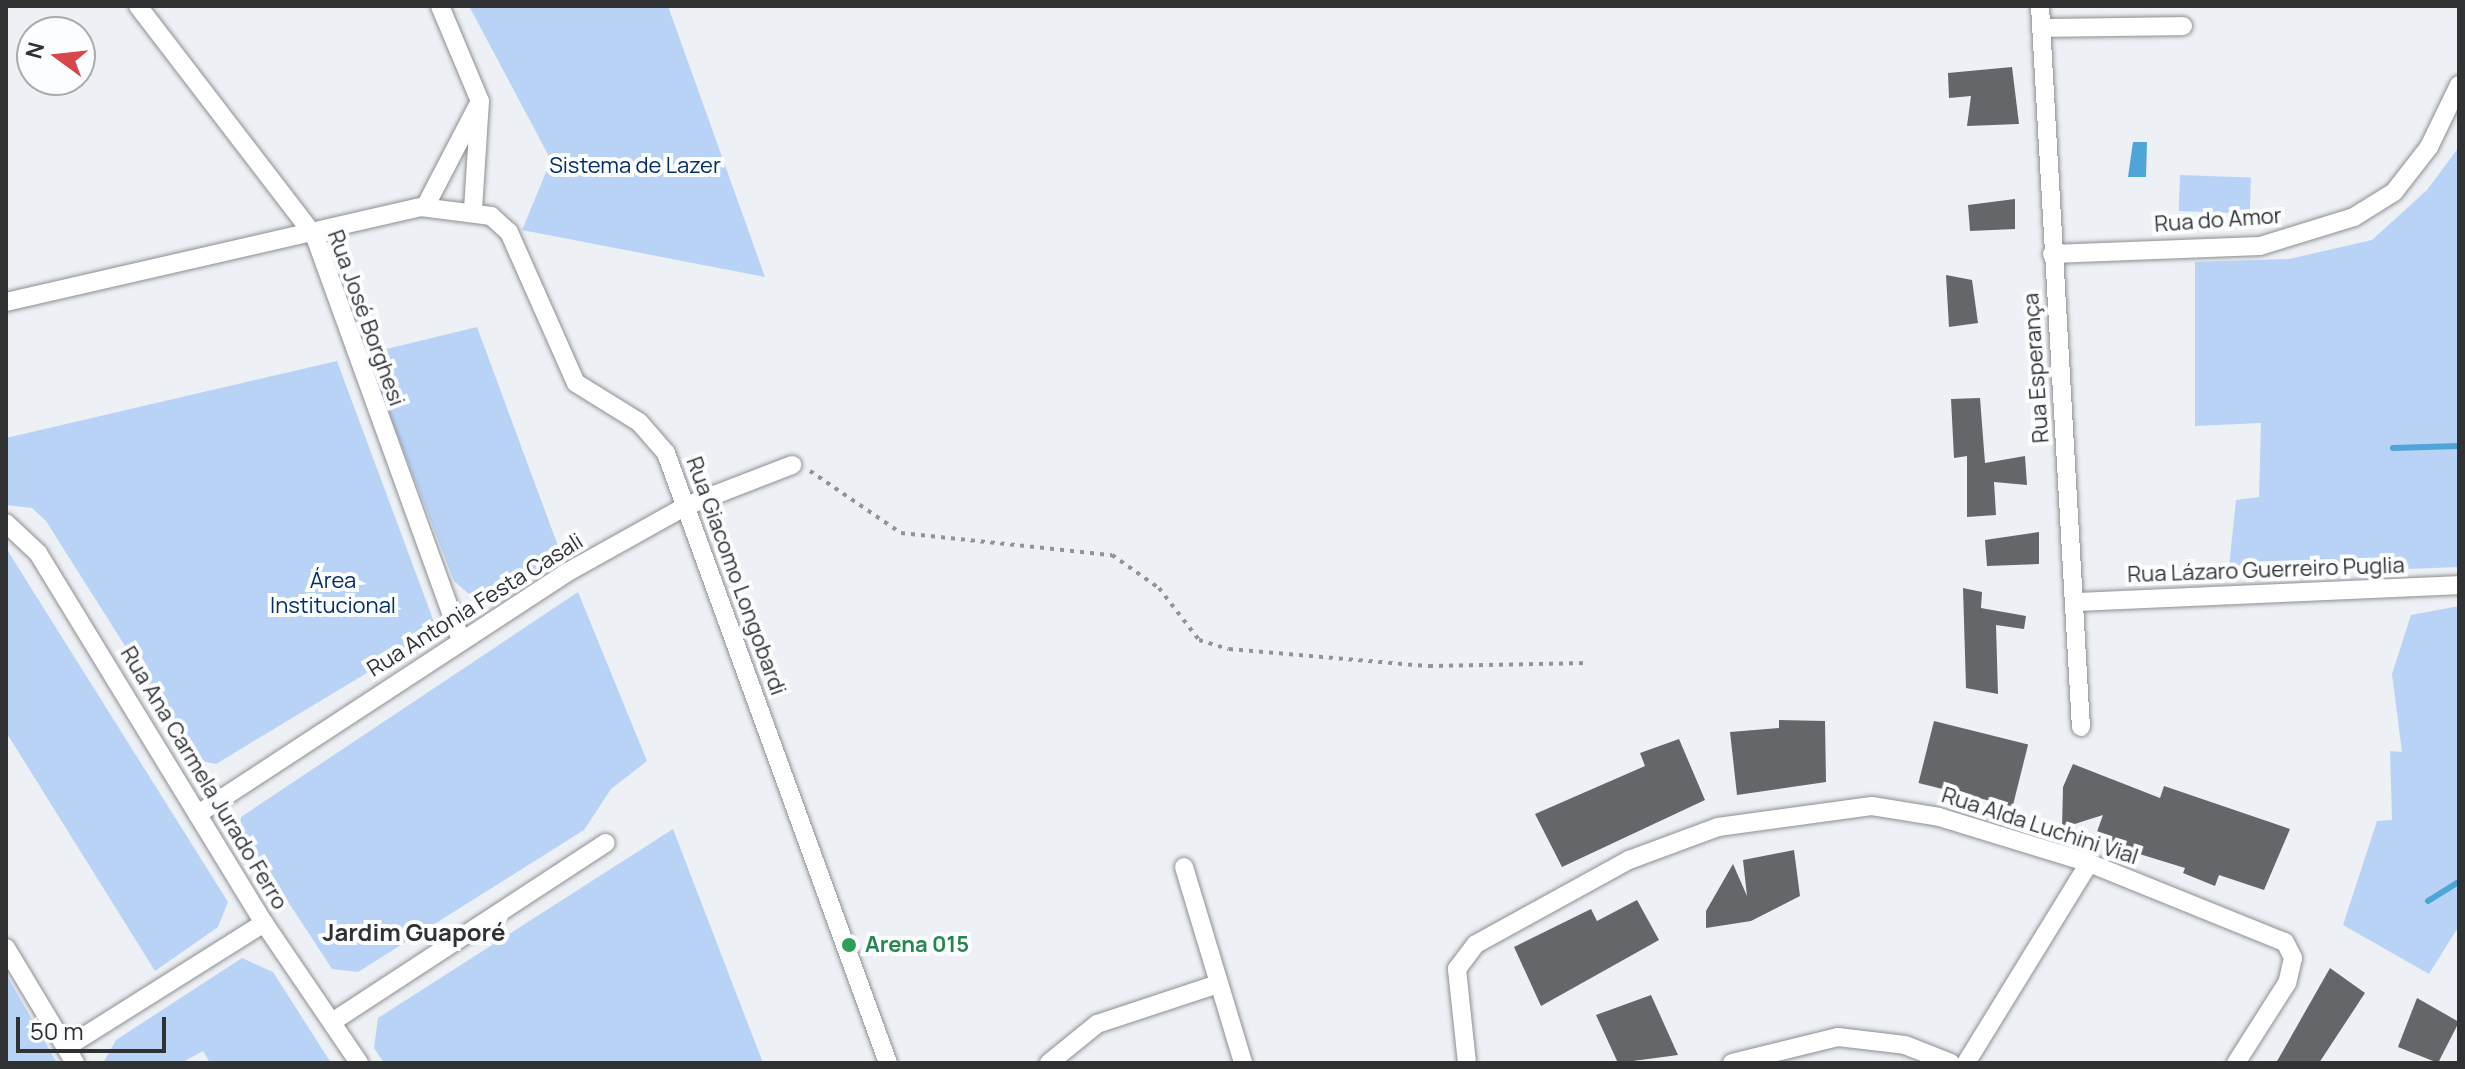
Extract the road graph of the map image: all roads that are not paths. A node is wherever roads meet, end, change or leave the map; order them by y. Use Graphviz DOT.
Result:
graph roads {
  1 [pos="138,6"];
  2 [pos="440,6"];
  3 [pos="2040,6"];
  4 [pos="2183,26"];
  5 [pos="2042,28"];
  6 [pos="2459,85"];
  7 [pos="480,101"];
  8 [pos="425,207"];
  9 [pos="473,209"];
  10 [pos="315,237"];
  11 [pos="2052,254"];
  12 [pos="6,302"];
  13 [pos="792,465"];
  14 [pos="686,506"];
  15 [pos="6,523"];
  16 [pos="2459,585"];
  17 [pos="2075,602"];
  18 [pos="461,641"];
  19 [pos="2081,727"];
  20 [pos="198,814"];
  21 [pos="606,843"];
  22 [pos="2089,863"];
  23 [pos="1184,867"];
  24 [pos="264,923"];
  25 [pos="6,948"];
  26 [pos="1218,984"];
  27 [pos="332,1022"];
  28 [pos="71,1055"];
  29 [pos="359,1063"];
  30 [pos="888,1063"];
  31 [pos="1049,1063"];
  32 [pos="1243,1063"];
  33 [pos="1467,1063"];
  34 [pos="1732,1063"];
  35 [pos="1951,1063"];
  36 [pos="1966,1063"];
  37 [pos="2236,1063"];
  1 -- 10 [label="street, Rua José Borghesi"];
  2 -- 7 [label="street"];
  3 -- 5 [label="street, Rua Esperança"];
  4 -- 5 [label="street"];
  5 -- 11 [label="street, Rua Esperança"];
  6 -- 11 [label="street, Rua do Amor"];
  7 -- 8 [label="street"];
  7 -- 9 [label="street"];
  8 -- 9 [label="street"];
  8 -- 10 [label="street"];
  9 -- 14 [label="street, Rua Giacomo Longobardi"];
  10 -- 12 [label="street"];
  10 -- 18 [label="street, Rua José Borghesi"];
  11 -- 17 [label="street, Rua Esperança"];
  13 -- 14 [label="street, Rua Antonia Festa Casali"];
  14 -- 18 [label="street, Rua Antonia Festa Casali"];
  14 -- 30 [label="street, Rua Giacomo Longobardi"];
  15 -- 20 [label="street, Rua Ana Carmela Jurado Ferro"];
  16 -- 17 [label="street, Rua Lázaro Guerreiro Puglia"];
  17 -- 19 [label="street, Rua Esperança"];
  18 -- 20 [label="street, Rua Antonia Festa Casali"];
  20 -- 24 [label="street, Rua Ana Carmela Jurado Ferro"];
  21 -- 27 [label="street"];
  22 -- 33 [label="street, Rua Alda Luchini Vial"];
  22 -- 36 [label="street"];
  22 -- 37 [label="street, Rua Alda Luchini Vial"];
  23 -- 26 [label="street"];
  24 -- 27 [label="street, Rua Ana Carmela Jurado Ferro"];
  24 -- 28 [label="street"];
  25 -- 28 [label="street"];
  26 -- 31 [label="street"];
  26 -- 32 [label="street"];
  27 -- 29 [label="street, Rua Ana Carmela Jurado Ferro"];
  34 -- 35 [label="street"];
}
